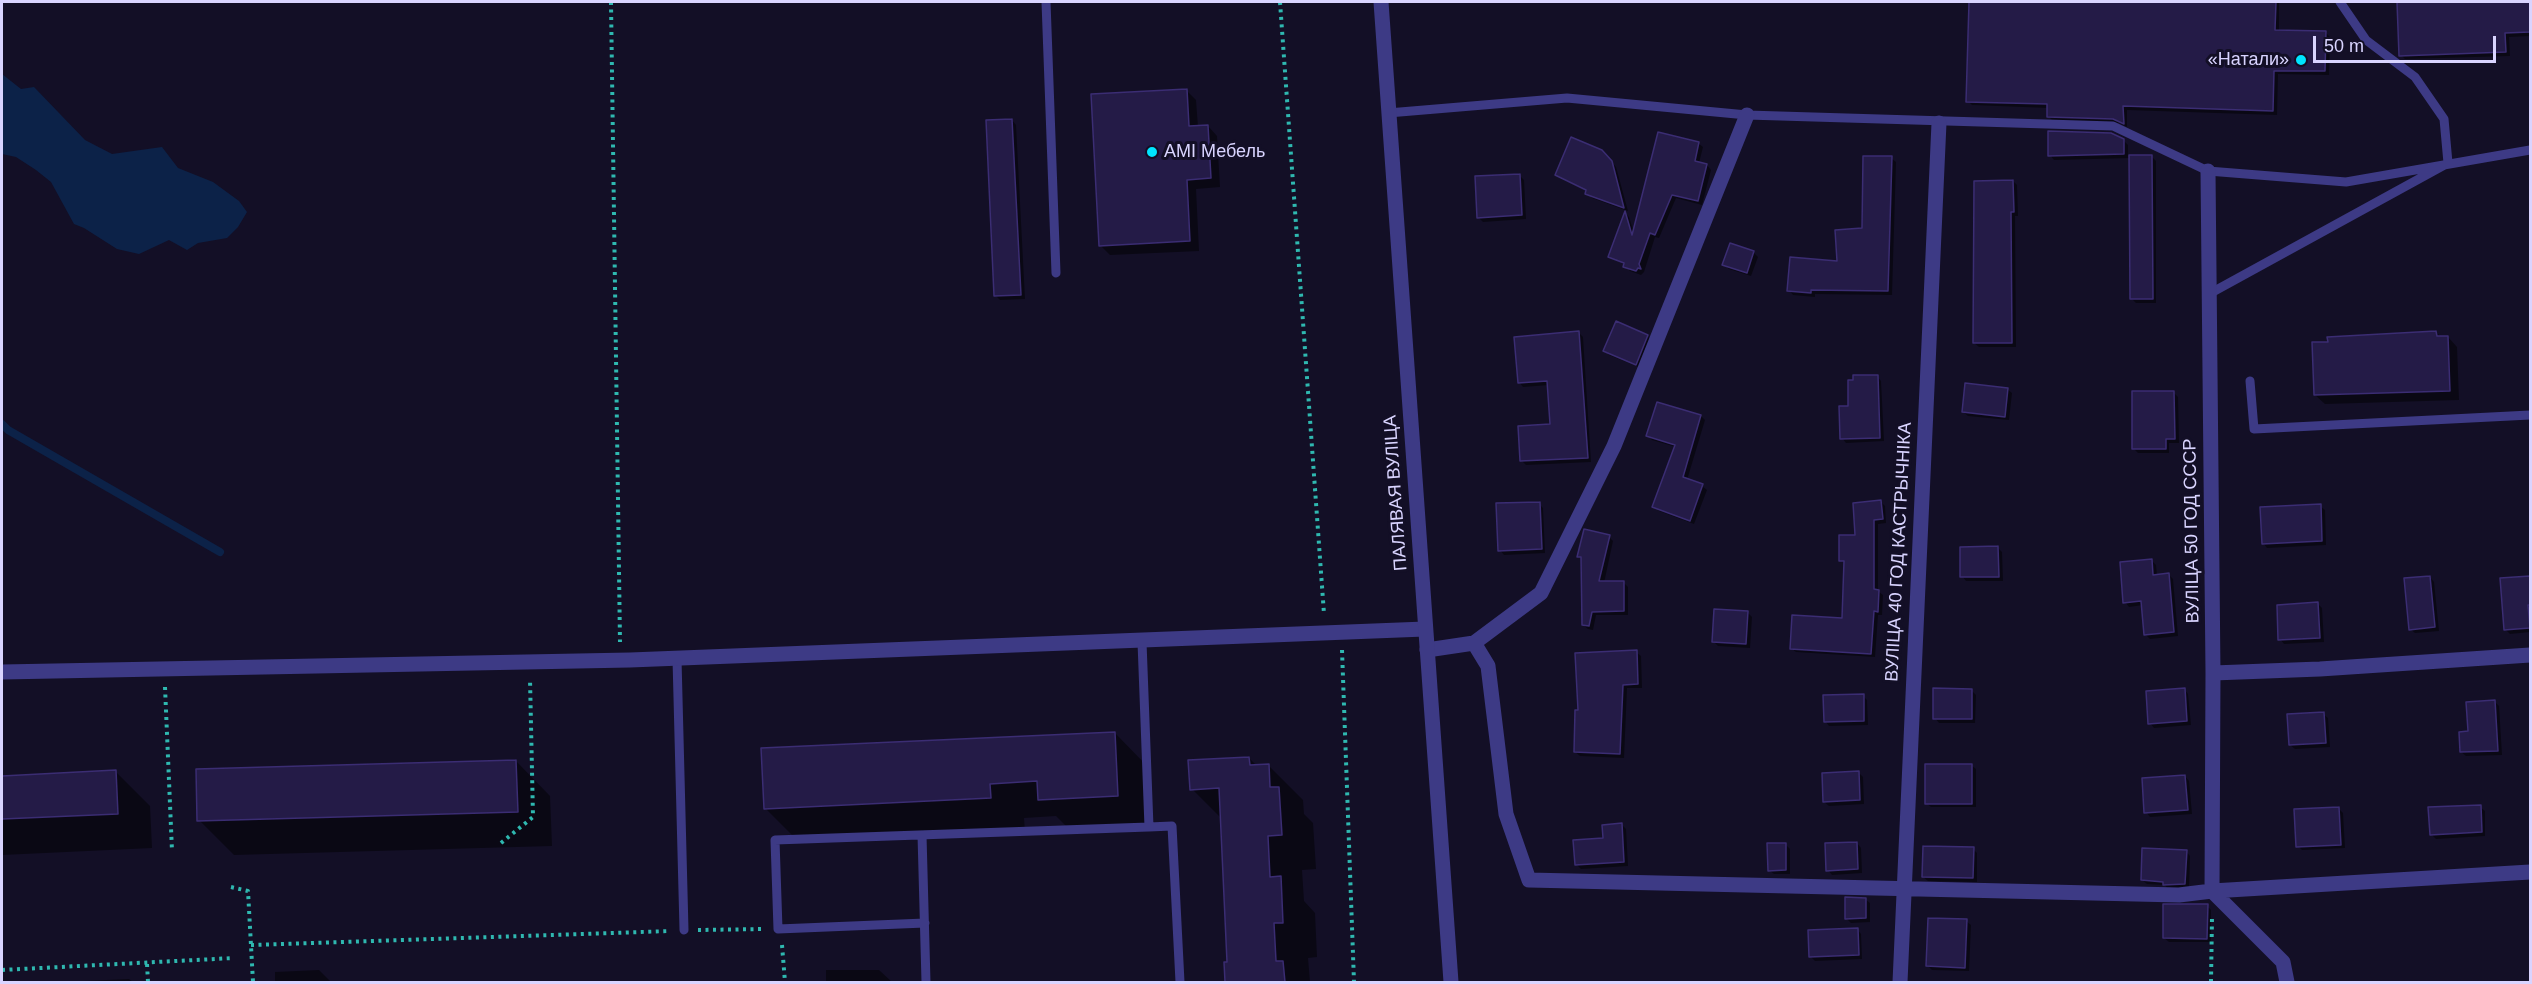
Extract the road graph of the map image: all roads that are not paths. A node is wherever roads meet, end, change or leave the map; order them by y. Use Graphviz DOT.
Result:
graph roads {
  1 [pos="1046,2"];
  2 [pos="1382,2"];
  3 [pos="2340,2"];
  4 [pos="1388,113"];
  5 [pos="1747,115"];
  6 [pos="1939,123"];
  7 [pos="2530,150"];
  8 [pos="2448,163"];
  9 [pos="2208,171"];
  10 [pos="1056,273"];
  11 [pos="2209,294"];
  12 [pos="2250,381"];
  13 [pos="2530,415"];
  14 [pos="1425,629"];
  15 [pos="1142,642"];
  16 [pos="1474,644"];
  17 [pos="1426,650"];
  18 [pos="2530,655"];
  19 [pos="677,659"];
  20 [pos="2,672"];
  21 [pos="2213,673"];
  22 [pos="1149,827"];
  23 [pos="922,835"];
  24 [pos="2530,872"];
  25 [pos="1903,889"];
  26 [pos="2212,891"];
  27 [pos="925,923"];
  28 [pos="684,930"];
  29 [pos="926,982"];
  30 [pos="1180,982"];
  31 [pos="1451,982"];
  32 [pos="1900,982"];
  33 [pos="2287,982"];
  1 -- 10 [label="lane"];
  2 -- 4 [label="street, ПАЛЯВАЯ ВУЛІЦА"];
  3 -- 8 [label="lane"];
  4 -- 5 [label="lane"];
  4 -- 14 [label="street, ПАЛЯВАЯ ВУЛІЦА"];
  5 -- 6 [label="lane"];
  5 -- 16 [label="street"];
  6 -- 9 [label="lane"];
  6 -- 25 [label="street, ВУЛІЦА 40 ГОД КАСТРЫЧНІКА"];
  7 -- 8 [label="lane"];
  8 -- 9 [label="lane"];
  8 -- 11 [label="lane"];
  9 -- 11 [label="street, ВУЛІЦА 50 ГОД СССР"];
  11 -- 21 [label="street, ВУЛІЦА 50 ГОД СССР"];
  12 -- 13 [label="lane"];
  14 -- 15 [label="street"];
  14 -- 17 [label="street, ПАЛЯВАЯ ВУЛІЦА"];
  15 -- 19 [label="street"];
  15 -- 22 [label="lane"];
  16 -- 17 [label="street"];
  16 -- 25 [label="street"];
  17 -- 31 [label="street, ПАЛЯВАЯ ВУЛІЦА"];
  18 -- 21 [label="street"];
  19 -- 20 [label="street"];
  19 -- 28 [label="lane"];
  21 -- 26 [label="street, ВУЛІЦА 50 ГОД СССР"];
  22 -- 23 [label="lane"];
  22 -- 30 [label="lane"];
  23 -- 27 [label="lane"];
  23 -- 27 [label="lane"];
  24 -- 26 [label="street"];
  25 -- 26 [label="street"];
  25 -- 32 [label="street, ВУЛІЦА 40 ГОД КАСТРЫЧНІКА"];
  26 -- 33 [label="street"];
  27 -- 29 [label="lane"];
}
